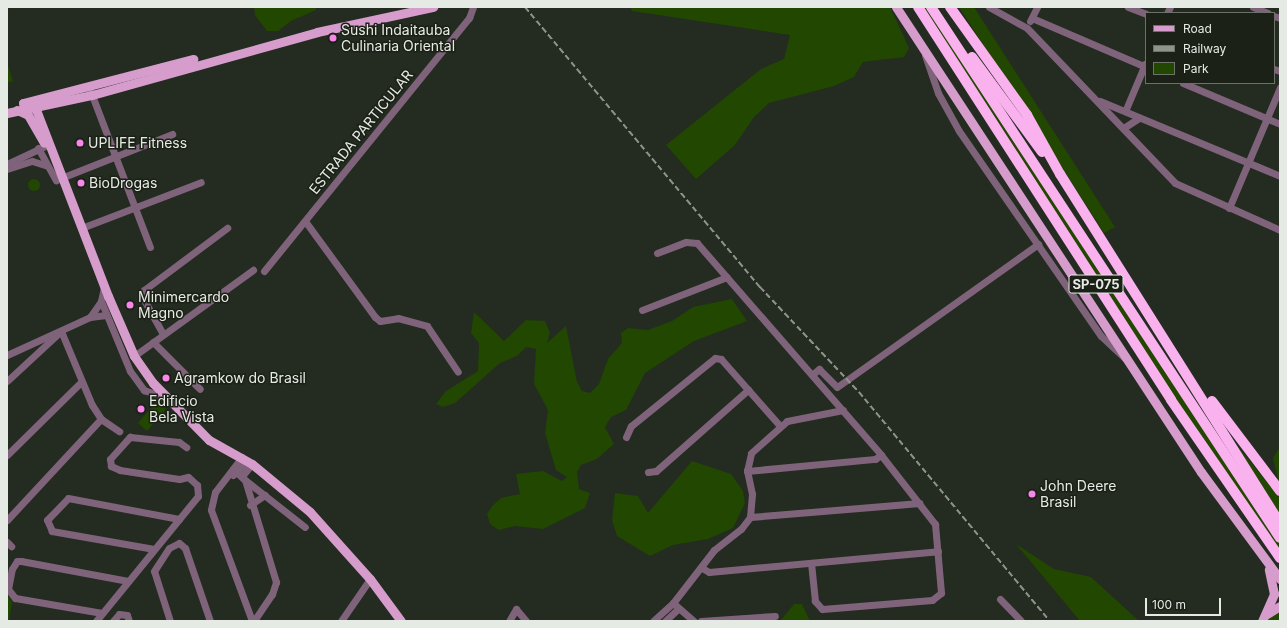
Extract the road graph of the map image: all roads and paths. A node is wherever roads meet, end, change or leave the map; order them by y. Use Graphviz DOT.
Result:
graph roads {
  1 [pos="404,7"];
  2 [pos="432,7"];
  3 [pos="473,7"];
  4 [pos="896,7"];
  5 [pos="901,7"];
  6 [pos="918,7"];
  7 [pos="933,7"];
  8 [pos="950,7"];
  9 [pos="989,7"];
  10 [pos="1037,7"];
  11 [pos="1128,7"];
  12 [pos="1253,7"];
  13 [pos="1266,12"];
  14 [pos="1145,14"];
  15 [pos="1032,18"];
  16 [pos="905,20"];
  17 [pos="1027,28"];
  18 [pos="924,53"];
  19 [pos="1145,65"];
  20 [pos="1185,84"];
  21 [pos="1280,87"];
  22 [pos="91,92"];
  23 [pos="40,98"];
  24 [pos="1098,100"];
  25 [pos="23,103"];
  26 [pos="53,104"];
  27 [pos="36,107"];
  28 [pos="7,108"];
  29 [pos="1126,109"];
  30 [pos="17,110"];
  31 [pos="7,113"];
  32 [pos="1139,118"];
  33 [pos="1267,118"];
  34 [pos="39,124"];
  35 [pos="1280,124"];
  36 [pos="1125,127"];
  37 [pos="172,134"];
  38 [pos="46,149"];
  39 [pos="114,156"];
  40 [pos="1248,163"];
  41 [pos="7,164"];
  42 [pos="45,165"];
  43 [pos="7,169"];
  44 [pos="1060,174"];
  45 [pos="1280,176"];
  46 [pos="59,181"];
  47 [pos="201,182"];
  48 [pos="133,207"];
  49 [pos="1229,208"];
  50 [pos="305,221"];
  51 [pos="84,227"];
  52 [pos="227,228"];
  53 [pos="1280,230"];
  54 [pos="1038,244"];
  55 [pos="150,247"];
  56 [pos="657,253"];
  57 [pos="253,270"];
  58 [pos="264,271"];
  59 [pos="727,277"];
  60 [pos="104,286"];
  61 [pos="101,301"];
  62 [pos="642,310"];
  63 [pos="106,315"];
  64 [pos="90,317"];
  65 [pos="61,331"];
  66 [pos="163,334"];
  67 [pos="152,342"];
  68 [pos="1168,342"];
  69 [pos="18,350"];
  70 [pos="7,355"];
  71 [pos="134,356"];
  72 [pos="27,361"];
  73 [pos="1129,362"];
  74 [pos="458,372"];
  75 [pos="813,374"];
  76 [pos="7,382"];
  77 [pos="81,382"];
  78 [pos="153,384"];
  79 [pos="200,389"];
  80 [pos="144,390"];
  81 [pos="748,390"];
  82 [pos="163,397"];
  83 [pos="843,410"];
  84 [pos="101,419"];
  85 [pos="780,426"];
  86 [pos="118,431"];
  87 [pos="207,438"];
  88 [pos="626,438"];
  89 [pos="186,447"];
  90 [pos="223,449"];
  91 [pos="7,455"];
  92 [pos="881,455"];
  93 [pos="247,461"];
  94 [pos="747,471"];
  95 [pos="648,472"];
  96 [pos="239,474"];
  97 [pos="1280,491"];
  98 [pos="265,495"];
  99 [pos="919,503"];
  100 [pos="250,505"];
  101 [pos="750,517"];
  102 [pos="178,518"];
  103 [pos="7,520"];
  104 [pos="1280,523"];
  105 [pos="305,527"];
  106 [pos="1280,538"];
  107 [pos="154,549"];
  108 [pos="938,551"];
  109 [pos="1264,558"];
  110 [pos="1280,558"];
  111 [pos="811,563"];
  112 [pos="702,568"];
  113 [pos="370,579"];
  114 [pos="1280,579"];
  115 [pos="128,581"];
  116 [pos="1000,599"];
  117 [pos="675,606"];
  118 [pos="1280,606"];
  119 [pos="102,613"];
  120 [pos="775,616"];
  121 [pos="128,618"];
  122 [pos="1264,618"];
  123 [pos="96,621"];
  124 [pos="113,621"];
  125 [pos="170,621"];
  126 [pos="210,621"];
  127 [pos="253,621"];
  128 [pos="342,621"];
  129 [pos="401,621"];
  130 [pos="509,621"];
  131 [pos="526,621"];
  132 [pos="653,621"];
  133 [pos="665,621"];
  134 [pos="694,621"];
  135 [pos="701,621"];
  136 [pos="1021,621"];
  1 -- 22 [label="main road"];
  2 -- 22 [label="main road"];
  3 -- 50 [label="street, ESTRADA PARTICULAR"];
  4 -- 16 [label="main road"];
  5 -- 16 [label="main road"];
  6 -- 110 [label="highway, SP-075"];
  7 -- 44 [label="highway"];
  7 -- 106 [label="highway, SP-075"];
  8 -- 44 [label="highway"];
  9 -- 17 [label="street"];
  10 -- 15 [label="street"];
  11 -- 14 [label="street"];
  12 -- 13 [label="street"];
  15 -- 17 [label="street"];
  15 -- 19 [label="street"];
  16 -- 18 [label="main road"];
  17 -- 24 [label="street"];
  18 -- 54 [label="street"];
  18 -- 73 [label="main road"];
  19 -- 29 [label="street"];
  20 -- 33 [label="street"];
  21 -- 33 [label="street"];
  22 -- 23 [label="main road"];
  22 -- 26 [label="main road"];
  22 -- 39 [label="street"];
  23 -- 25 [label="main road"];
  23 -- 27 [label="main road"];
  24 -- 29 [label="street"];
  24 -- 36 [label="street"];
  25 -- 27 [label="main road"];
  25 -- 28 [label="main road"];
  26 -- 27 [label="main road"];
  26 -- 34 [label="main road"];
  27 -- 30 [label="main road"];
  27 -- 34 [label="main road"];
  29 -- 32 [label="street"];
  30 -- 31 [label="main road"];
  30 -- 34 [label="main road"];
  32 -- 36 [label="street"];
  32 -- 40 [label="street"];
  33 -- 35 [label="street"];
  33 -- 40 [label="street"];
  34 -- 38 [label="main road"];
  36 -- 49 [label="street"];
  37 -- 39 [label="street"];
  38 -- 41 [label="street"];
  38 -- 42 [label="street"];
  38 -- 46 [label="main road"];
  39 -- 46 [label="street"];
  39 -- 48 [label="street"];
  40 -- 45 [label="street"];
  40 -- 49 [label="street"];
  42 -- 43 [label="street"];
  42 -- 46 [label="street"];
  44 -- 68 [label="highway"];
  46 -- 51 [label="main road"];
  47 -- 48 [label="street"];
  48 -- 51 [label="street"];
  48 -- 55 [label="street"];
  49 -- 53 [label="street"];
  50 -- 58 [label="street, ESTRADA PARTICULAR"];
  50 -- 74 [label="street"];
  51 -- 60 [label="main road"];
  52 -- 66 [label="street"];
  54 -- 73 [label="street"];
  54 -- 75 [label="street"];
  56 -- 59 [label="street"];
  57 -- 66 [label="street"];
  59 -- 62 [label="street"];
  59 -- 75 [label="street"];
  60 -- 61 [label="street"];
  60 -- 71 [label="main road"];
  61 -- 63 [label="street"];
  61 -- 64 [label="street"];
  63 -- 64 [label="street"];
  63 -- 80 [label="street"];
  64 -- 65 [label="street"];
  65 -- 69 [label="street"];
  65 -- 72 [label="street"];
  65 -- 77 [label="street"];
  66 -- 67 [label="street"];
  67 -- 71 [label="street"];
  67 -- 79 [label="street"];
  68 -- 97 [label="highway"];
  68 -- 104 [label="highway"];
  69 -- 70 [label="street"];
  69 -- 72 [label="street"];
  71 -- 78 [label="main road"];
  72 -- 76 [label="street"];
  73 -- 109 [label="main road"];
  75 -- 83 [label="street"];
  77 -- 84 [label="street"];
  77 -- 91 [label="street"];
  78 -- 80 [label="street"];
  78 -- 82 [label="main road"];
  80 -- 82 [label="street"];
  81 -- 85 [label="street"];
  81 -- 88 [label="street"];
  81 -- 95 [label="street"];
  82 -- 87 [label="main road"];
  83 -- 85 [label="street"];
  83 -- 92 [label="street"];
  84 -- 86 [label="street"];
  84 -- 103 [label="street"];
  85 -- 94 [label="street"];
  87 -- 90 [label="main road"];
  87 -- 90 [label="main road"];
  89 -- 102 [label="street"];
  90 -- 93 [label="main road"];
  92 -- 94 [label="street"];
  92 -- 99 [label="street"];
  93 -- 96 [label="street"];
  93 -- 96 [label="street"];
  93 -- 113 [label="main road"];
  94 -- 101 [label="street"];
  96 -- 98 [label="street"];
  96 -- 100 [label="street"];
  96 -- 127 [label="street"];
  98 -- 100 [label="street"];
  98 -- 105 [label="street"];
  99 -- 101 [label="street"];
  99 -- 108 [label="street"];
  100 -- 127 [label="street"];
  101 -- 112 [label="street"];
  102 -- 107 [label="street"];
  102 -- 107 [label="street"];
  107 -- 115 [label="street"];
  108 -- 111 [label="street"];
  108 -- 111 [label="street"];
  109 -- 114 [label="main road"];
  109 -- 122 [label="main road"];
  111 -- 112 [label="street"];
  112 -- 117 [label="street"];
  113 -- 128 [label="street"];
  113 -- 129 [label="main road"];
  115 -- 119 [label="street"];
  115 -- 119 [label="street"];
  116 -- 136 [label="street"];
  117 -- 132 [label="street"];
  117 -- 133 [label="street"];
  117 -- 134 [label="street"];
  118 -- 122 [label="main road"];
  119 -- 123 [label="street"];
  120 -- 135 [label="street"];
  121 -- 124 [label="street"];
  125 -- 126 [label="street"];
  130 -- 131 [label="street"];
}
